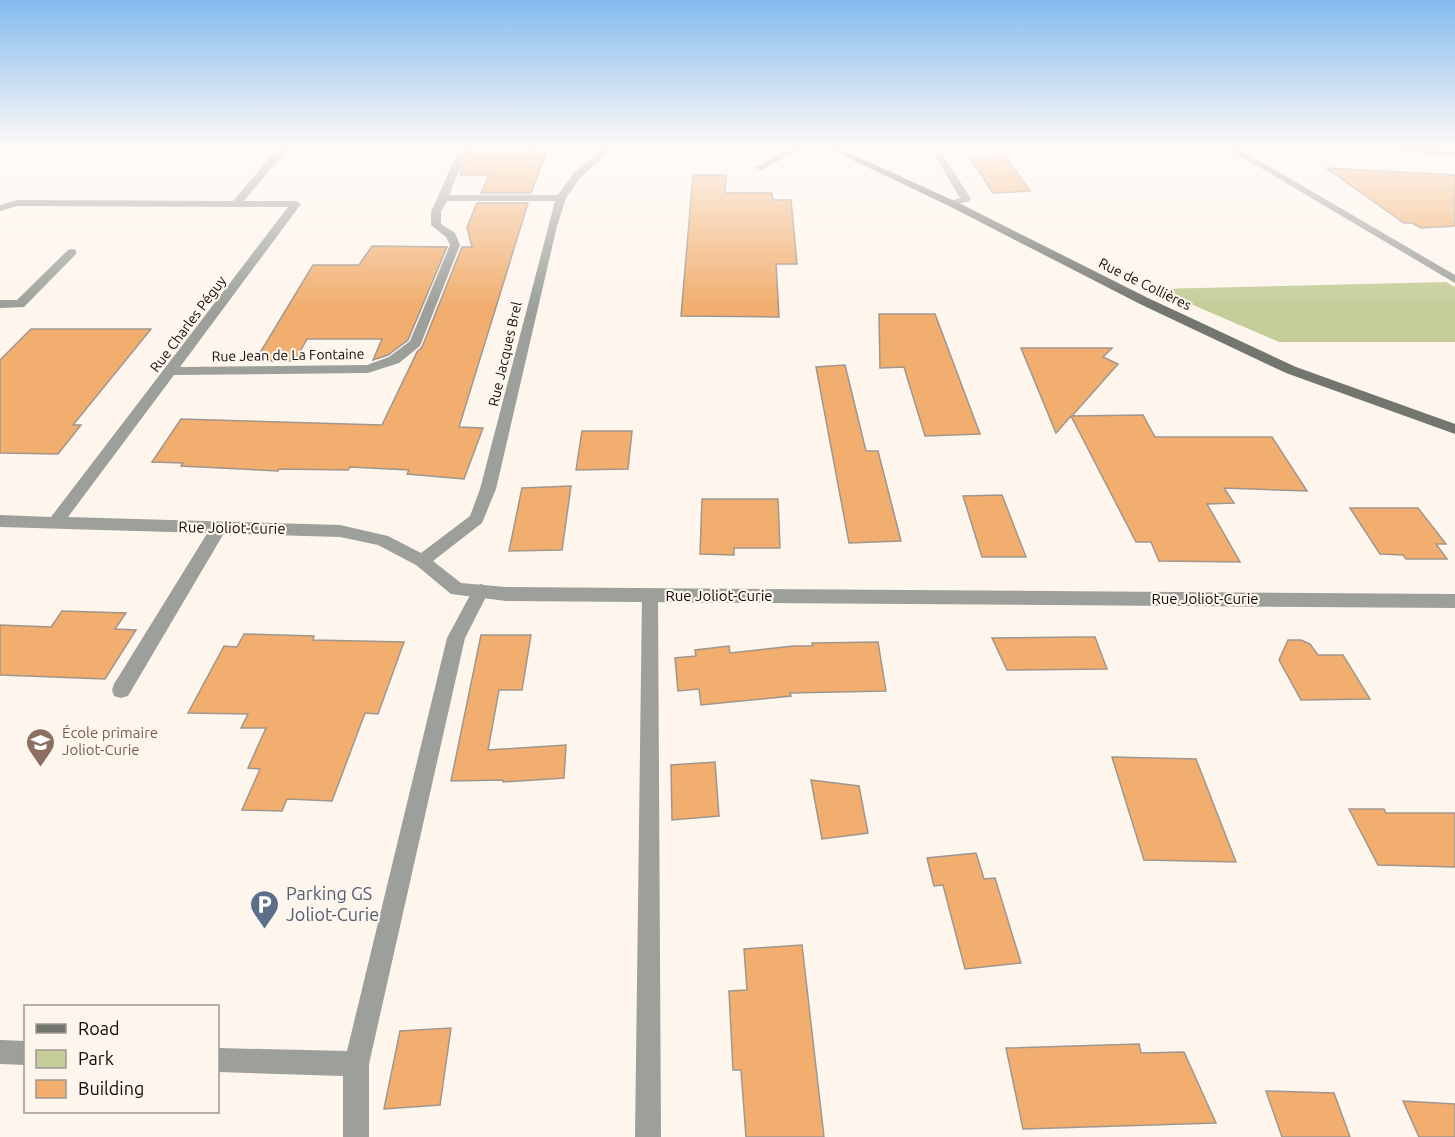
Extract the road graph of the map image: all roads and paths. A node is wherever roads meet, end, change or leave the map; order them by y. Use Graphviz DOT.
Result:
graph roads {
  1 [pos="239,200"];
  2 [pos="442,200"];
  3 [pos="560,200"];
  4 [pos="944,200"];
  5 [pos="963,200"];
  6 [pos="1320,200"];
  7 [pos="236,204"];
  8 [pos="953,204"];
  9 [pos="0,208"];
  10 [pos="72,252"];
  11 [pos="1455,280"];
  12 [pos="0,304"];
  13 [pos="170,371"];
  14 [pos="1455,429"];
  15 [pos="0,521"];
  16 [pos="54,524"];
  17 [pos="219,528"];
  18 [pos="422,561"];
  19 [pos="481,591"];
  20 [pos="650,595"];
  21 [pos="1455,602"];
  22 [pos="121,690"];
  23 [pos="0,1052"];
  24 [pos="24,1053"];
  25 [pos="219,1060"];
  26 [pos="356,1064"];
  27 [pos="356,1137"];
  28 [pos="648,1137"];
  1 -- 7 [label="street"];
  2 -- 13 [label="street, Rue Jean de La Fontaine"];
  3 -- 18 [label="street, Rue Jacques Brel"];
  4 -- 8 [label="main road, Rue de Collières"];
  5 -- 8 [label="street"];
  6 -- 11 [label="street"];
  7 -- 9 [label="street"];
  7 -- 13 [label="street, Rue Charles Péguy"];
  8 -- 14 [label="main road, Rue de Collières"];
  10 -- 12 [label="street"];
  13 -- 16 [label="street, Rue Charles Péguy"];
  15 -- 16 [label="street, Rue Joliot-Curie"];
  16 -- 17 [label="street, Rue Joliot-Curie"];
  17 -- 18 [label="street, Rue Joliot-Curie"];
  17 -- 22 [label="street"];
  18 -- 19 [label="street, Rue Joliot-Curie"];
  19 -- 20 [label="street, Rue Joliot-Curie"];
  19 -- 26 [label="street"];
  20 -- 21 [label="street, Rue Joliot-Curie"];
  20 -- 28 [label="street"];
  23 -- 24 [label="street"];
  25 -- 26 [label="street"];
  26 -- 27 [label="street"];
}
